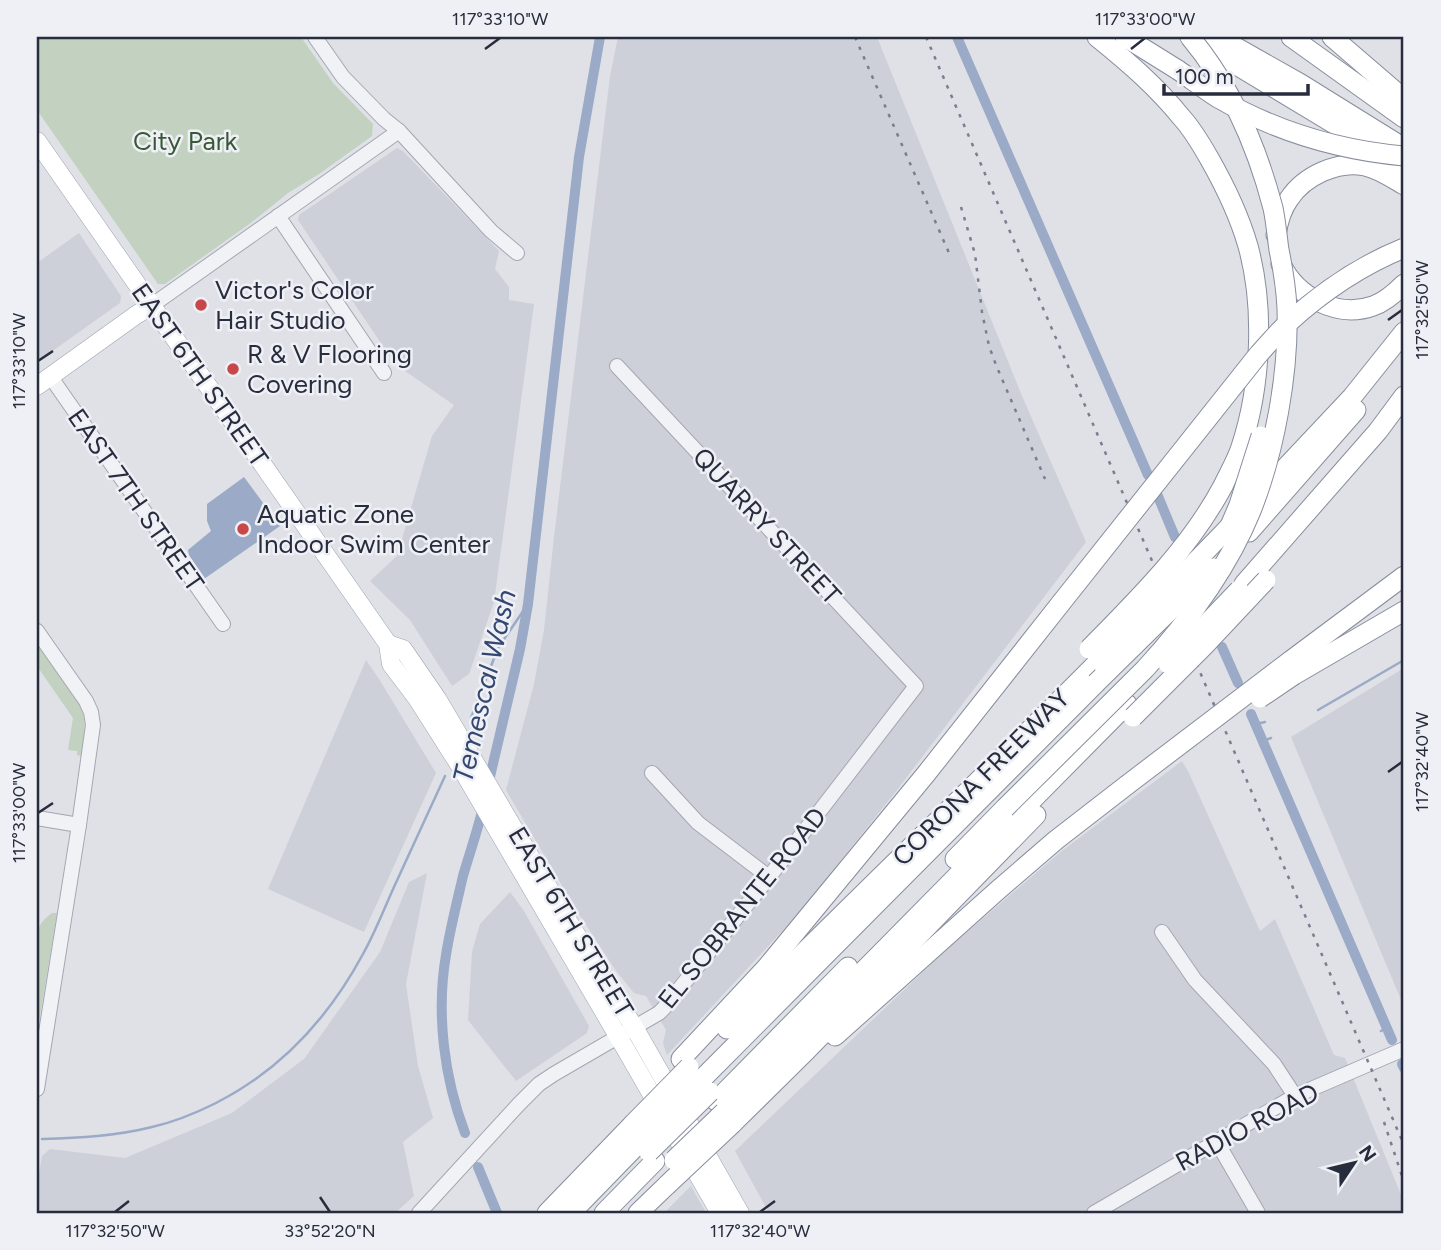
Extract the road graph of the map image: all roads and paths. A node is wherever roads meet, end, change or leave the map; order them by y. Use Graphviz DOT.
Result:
graph roads {
  1 [pos="315,37"];
  2 [pos="1097,37"];
  3 [pos="1125,37"];
  4 [pos="1178,37"];
  5 [pos="1190,37"];
  6 [pos="1218,37"];
  7 [pos="1291,37"];
  8 [pos="1332,37"];
  9 [pos="1404,99"];
  10 [pos="1404,118"];
  11 [pos="398,131"];
  12 [pos="37,141"];
  13 [pos="1404,148"];
  14 [pos="1404,156"];
  15 [pos="1404,168"];
  16 [pos="1404,185"];
  17 [pos="278,216"];
  18 [pos="1404,248"];
  19 [pos="517,253"];
  20 [pos="1404,284"];
  21 [pos="151,306"];
  22 [pos="1404,332"];
  23 [pos="1404,353"];
  24 [pos="618,366"];
  25 [pos="384,373"];
  26 [pos="43,381"];
  27 [pos="1404,396"];
  28 [pos="1404,417"];
  29 [pos="1243,526"];
  30 [pos="1404,576"];
  31 [pos="1404,611"];
  32 [pos="223,624"];
  33 [pos="37,631"];
  34 [pos="388,644"];
  35 [pos="1094,655"];
  36 [pos="1292,668"];
  37 [pos="916,686"];
  38 [pos="1130,710"];
  39 [pos="652,773"];
  40 [pos="1001,805"];
  41 [pos="37,818"];
  42 [pos="79,825"];
  43 [pos="769,877"];
  44 [pos="1162,932"];
  45 [pos="626,1031"];
  46 [pos="1404,1049"];
  47 [pos="806,1051"];
  48 [pos="37,1089"];
  49 [pos="708,1091"];
  50 [pos="1295,1097"];
  51 [pos="1217,1142"];
  52 [pos="651,1156"];
  53 [pos="419,1213"];
  54 [pos="547,1213"];
  55 [pos="571,1213"];
  56 [pos="588,1213"];
  57 [pos="604,1213"];
  58 [pos="621,1213"];
  59 [pos="638,1213"];
  60 [pos="720,1213"];
  61 [pos="740,1213"];
  62 [pos="1094,1213"];
  63 [pos="1258,1213"];
  1 -- 11 [label="street"];
  2 -- 35 [label="highway, bridge"];
  3 -- 14 [label="highway, bridge"];
  4 -- 40 [label="highway, bridge"];
  5 -- 15 [label="highway"];
  5 -- 40 [label="highway, bridge"];
  6 -- 13 [label="highway"];
  7 -- 10 [label="highway"];
  8 -- 9 [label="highway"];
  11 -- 17 [label="street"];
  11 -- 19 [label="street"];
  12 -- 21 [label="main road, EAST 6TH STREET"];
  16 -- 20 [label="highway"];
  17 -- 21 [label="street"];
  17 -- 25 [label="street"];
  18 -- 49 [label="highway, bridge"];
  21 -- 26 [label="main road"];
  21 -- 34 [label="main road, EAST 6TH STREET"];
  22 -- 29 [label="highway"];
  23 -- 29 [label="highway"];
  24 -- 37 [label="street, QUARRY STREET"];
  26 -- 32 [label="street, EAST 7TH STREET"];
  27 -- 38 [label="highway, bridge"];
  28 -- 38 [label="highway, CORONA FREEWAY, bridge"];
  29 -- 35 [label="highway, bridge"];
  29 -- 49 [label="highway, bridge"];
  30 -- 36 [label="highway"];
  31 -- 36 [label="highway"];
  33 -- 42 [label="street"];
  34 -- 45 [label="main road, EAST 6TH STREET"];
  34 -- 45 [label="main road, EAST 6TH STREET"];
  35 -- 49 [label="highway, CORONA FREEWAY"];
  36 -- 47 [label="highway, bridge"];
  37 -- 43 [label="street, EL SOBRANTE ROAD"];
  38 -- 47 [label="highway, CORONA FREEWAY"];
  38 -- 49 [label="highway"];
  39 -- 43 [label="street"];
  40 -- 49 [label="highway"];
  41 -- 42 [label="street"];
  42 -- 48 [label="street"];
  43 -- 45 [label="street, EL SOBRANTE ROAD"];
  44 -- 50 [label="street"];
  45 -- 53 [label="street, EL SOBRANTE ROAD"];
  45 -- 60 [label="main road, EAST 6TH STREET"];
  45 -- 61 [label="main road, EAST 6TH STREET"];
  46 -- 50 [label="street, RADIO ROAD"];
  47 -- 49 [label="highway, CORONA FREEWAY"];
  49 -- 52 [label="highway, CORONA FREEWAY, bridge"];
  49 -- 52 [label="highway, bridge"];
  49 -- 52 [label="highway, CORONA FREEWAY, bridge"];
  50 -- 51 [label="street, RADIO ROAD"];
  51 -- 62 [label="street, RADIO ROAD"];
  51 -- 63 [label="street"];
  52 -- 54 [label="highway, CORONA FREEWAY"];
  52 -- 55 [label="highway"];
  52 -- 56 [label="highway"];
  52 -- 57 [label="highway"];
  52 -- 58 [label="highway"];
  52 -- 59 [label="highway, CORONA FREEWAY"];
}
